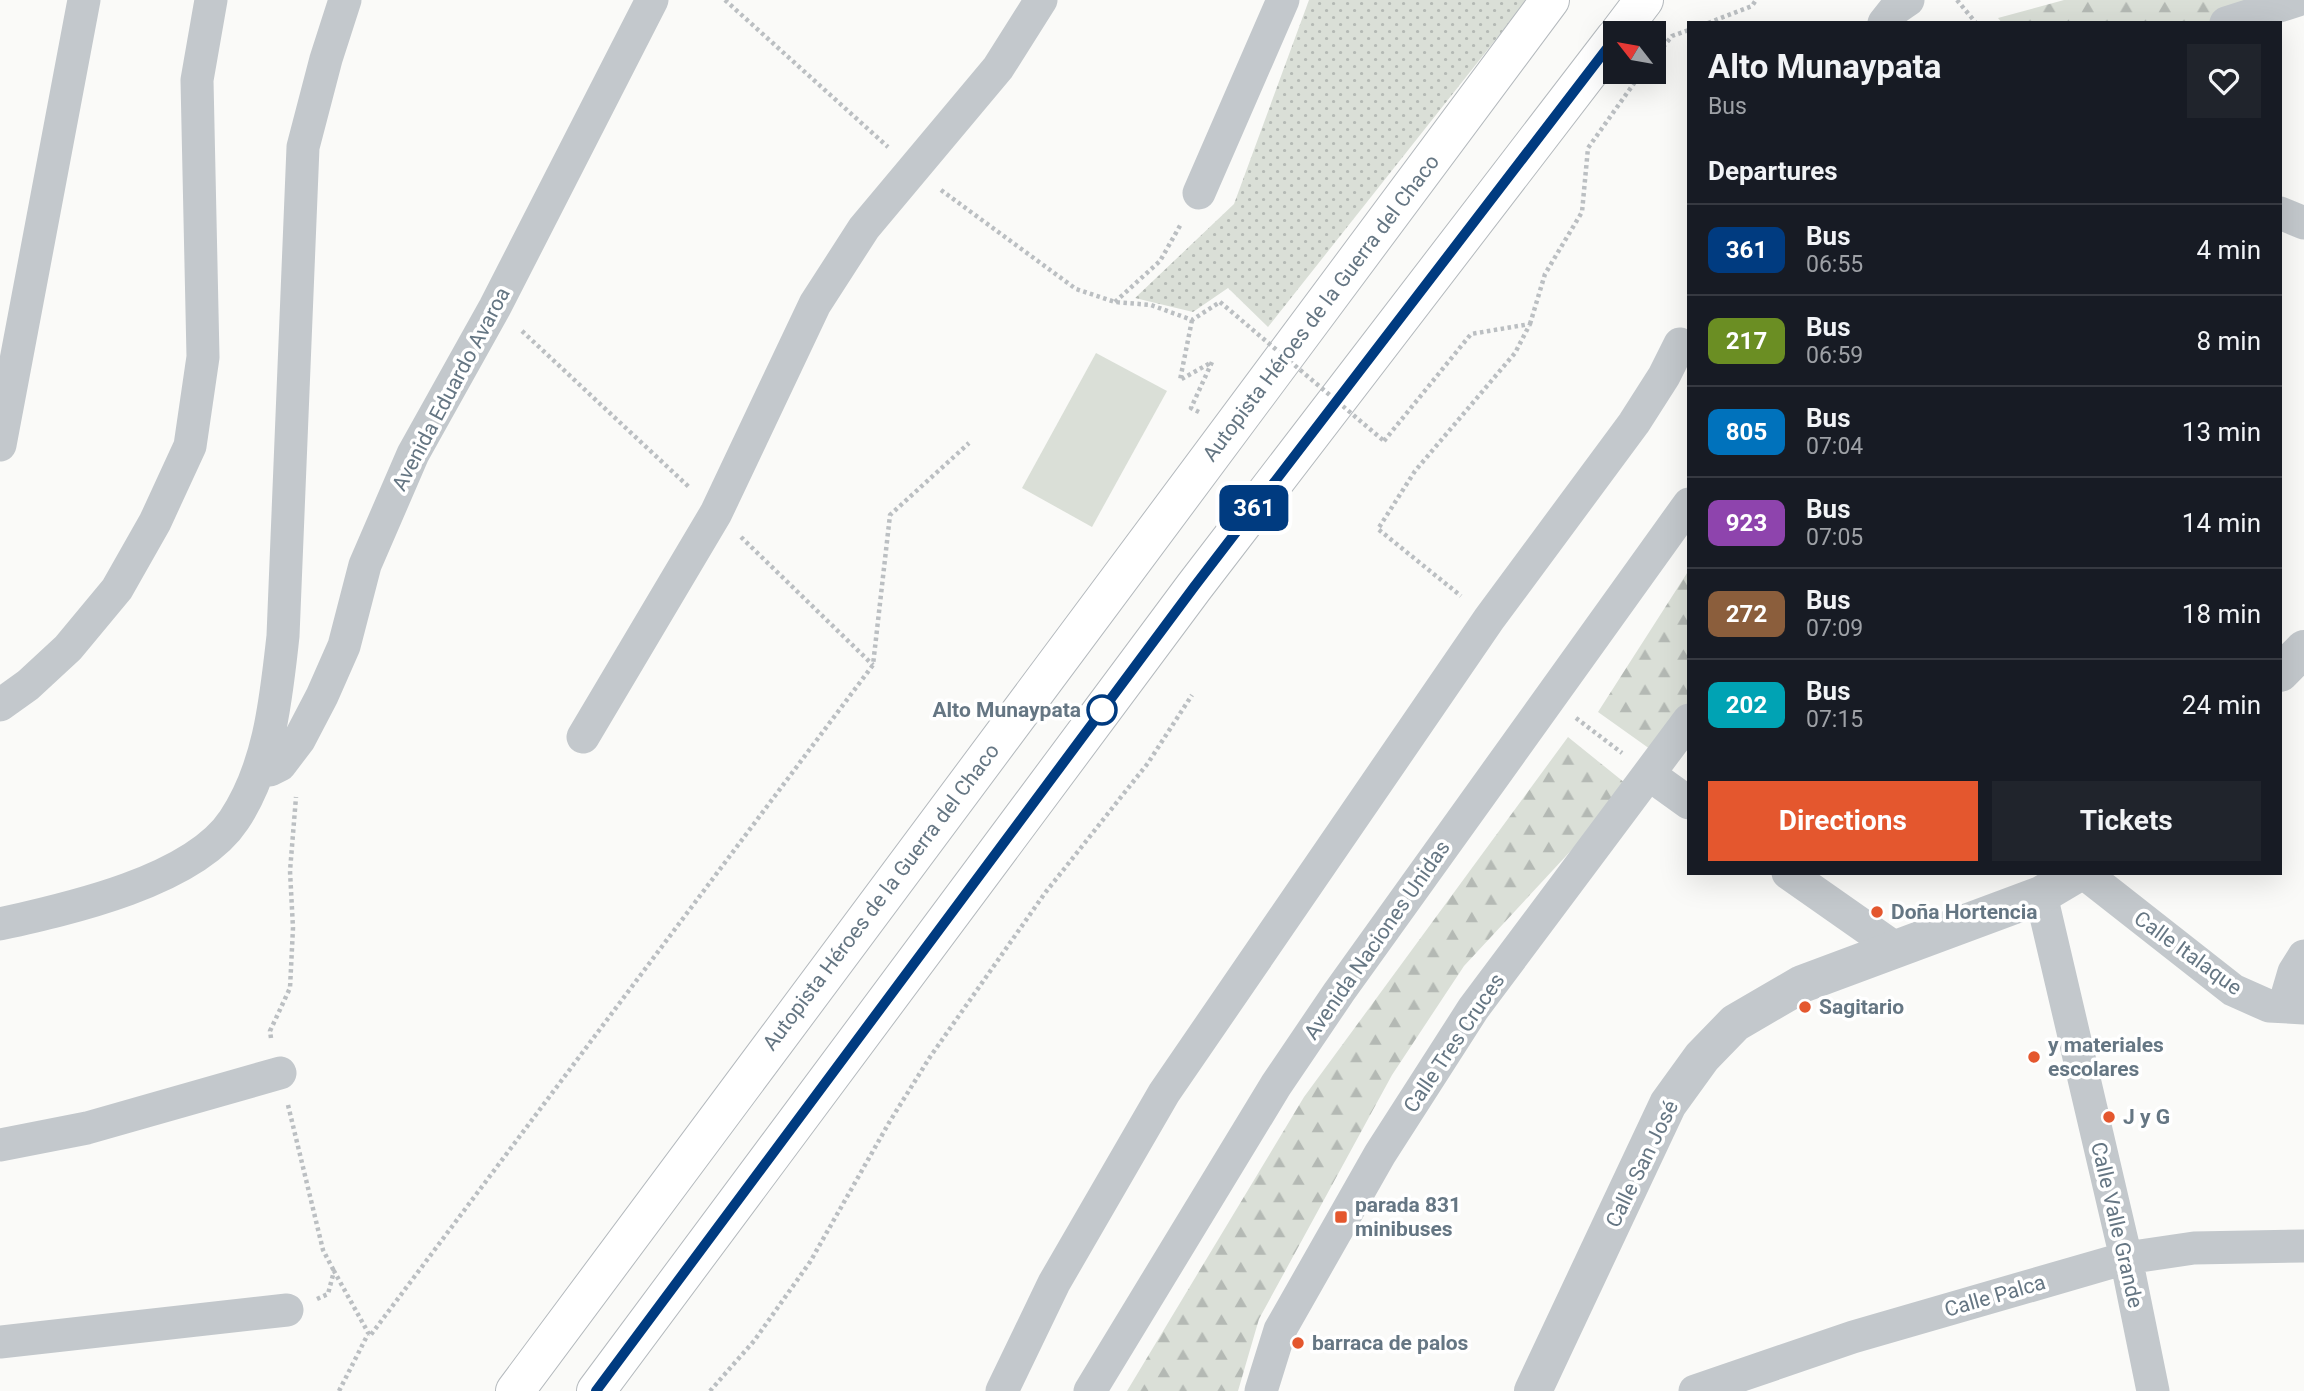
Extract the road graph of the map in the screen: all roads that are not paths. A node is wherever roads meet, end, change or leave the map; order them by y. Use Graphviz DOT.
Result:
graph roads {
  1 [pos="84,0"];
  2 [pos="211,0"];
  3 [pos="345,0"];
  4 [pos="652,0"];
  5 [pos="1041,0"];
  6 [pos="1283,0"];
  7 [pos="1550,0"];
  8 [pos="1644,0"];
  9 [pos="1908,0"];
  10 [pos="2298,0"];
  11 [pos="1628,21"];
  12 [pos="1886,21"];
  13 [pos="2232,21"];
  14 [pos="1603,54"];
  15 [pos="1199,193"];
  16 [pos="2282,214"];
  17 [pos="2304,223"];
  18 [pos="1680,344"];
  19 [pos="0,445"];
  20 [pos="1687,507"];
  21 [pos="2304,649"];
  22 [pos="2282,671"];
  23 [pos="0,705"];
  24 [pos="1687,723"];
  25 [pos="583,737"];
  26 [pos="259,769"];
  27 [pos="1650,775"];
  28 [pos="1687,802"];
  29 [pos="2075,875"];
  30 [pos="2087,875"];
  31 [pos="1799,876"];
  32 [pos="2041,895"];
  33 [pos="0,906"];
  34 [pos="33,916"];
  35 [pos="0,924"];
  36 [pos="1895,948"];
  37 [pos="2304,956"];
  38 [pos="2294,1007"];
  39 [pos="280,1073"];
  40 [pos="0,1145"];
  41 [pos="2304,1246"];
  42 [pos="2126,1258"];
  43 [pos="287,1310"];
  44 [pos="0,1342"];
  45 [pos="515,1391"];
  46 [pos="596,1391"];
  47 [pos="1002,1391"];
  48 [pos="1090,1391"];
  49 [pos="1261,1391"];
  50 [pos="1534,1391"];
  51 [pos="1695,1391"];
  52 [pos="2152,1391"];
  1 -- 19 [label="street"];
  2 -- 23 [label="street"];
  3 -- 26 [label="street"];
  4 -- 26 [label="street, Avenida Eduardo Avaroa"];
  5 -- 25 [label="street"];
  6 -- 15 [label="street"];
  7 -- 45 [label="highway, Autopista Héroes de la Guerra del Chaco"];
  8 -- 11 [label="highway"];
  9 -- 12 [label="street"];
  10 -- 13 [label="street"];
  14 -- 46 [label="highway"];
  16 -- 17 [label="street"];
  18 -- 47 [label="street"];
  20 -- 48 [label="street, Avenida Naciones Unidas"];
  21 -- 22 [label="street"];
  24 -- 27 [label="street, Calle Tres Cruces"];
  26 -- 34 [label="street"];
  27 -- 28 [label="street"];
  27 -- 49 [label="street, Calle Tres Cruces"];
  29 -- 32 [label="street, Calle San José"];
  30 -- 38 [label="street, Calle Italaque"];
  31 -- 36 [label="street"];
  32 -- 36 [label="street, Calle San José"];
  32 -- 42 [label="street, Calle Valle Grande"];
  33 -- 34 [label="street"];
  34 -- 35 [label="street"];
  36 -- 50 [label="street, Calle San José"];
  37 -- 38 [label="street"];
  39 -- 40 [label="street"];
  41 -- 42 [label="street, Calle Palca"];
  42 -- 51 [label="street, Calle Palca"];
  42 -- 52 [label="street, Calle Valle Grande"];
  43 -- 44 [label="street"];
}
